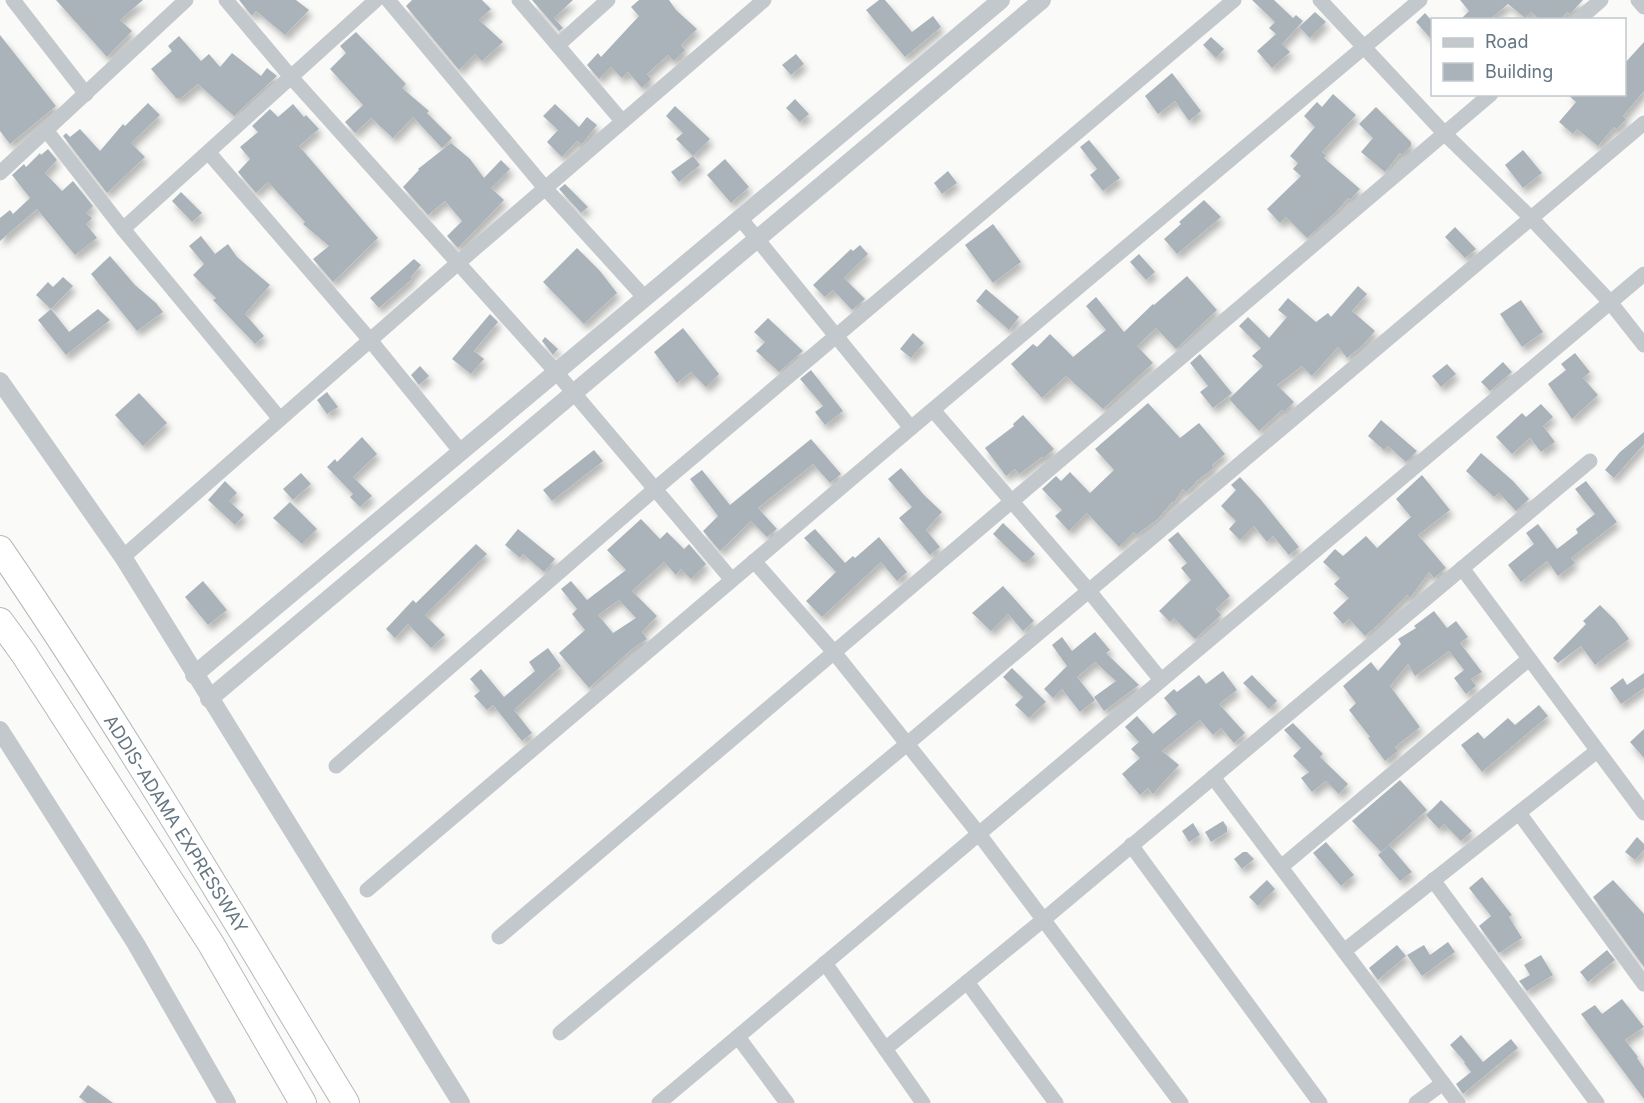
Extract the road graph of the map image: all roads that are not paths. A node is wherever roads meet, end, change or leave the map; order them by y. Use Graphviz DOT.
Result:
graph roads {
  1 [pos="13,0"];
  2 [pos="185,0"];
  3 [pos="226,0"];
  4 [pos="376,0"];
  5 [pos="388,0"];
  6 [pos="519,0"];
  7 [pos="608,0"];
  8 [pos="764,0"];
  9 [pos="1001,0"];
  10 [pos="1042,0"];
  11 [pos="1234,0"];
  12 [pos="1320,0"];
  13 [pos="1420,0"];
  14 [pos="1601,0"];
  15 [pos="1638,0"];
  16 [pos="1644,7"];
  17 [pos="1580,18"];
  18 [pos="558,45"];
  19 [pos="1364,47"];
  20 [pos="291,77"];
  21 [pos="86,94"];
  22 [pos="1489,96"];
  23 [pos="622,121"];
  24 [pos="1644,123"];
  25 [pos="46,130"];
  26 [pos="1445,134"];
  27 [pos="209,153"];
  28 [pos="3,165"];
  29 [pos="544,188"];
  30 [pos="740,218"];
  31 [pos="1531,218"];
  32 [pos="123,230"];
  33 [pos="757,239"];
  34 [pos="458,263"];
  35 [pos="1644,274"];
  36 [pos="645,298"];
  37 [pos="1610,302"];
  38 [pos="837,336"];
  39 [pos="370,340"];
  40 [pos="1644,345"];
  41 [pos="556,372"];
  42 [pos="0,381"];
  43 [pos="573,392"];
  44 [pos="933,410"];
  45 [pos="280,419"];
  46 [pos="911,428"];
  47 [pos="461,452"];
  48 [pos="1590,461"];
  49 [pos="655,489"];
  50 [pos="1011,502"];
  51 [pos="0,549"];
  52 [pos="123,558"];
  53 [pos="754,561"];
  54 [pos="1462,568"];
  55 [pos="732,580"];
  56 [pos="1089,591"];
  57 [pos="0,621"];
  58 [pos="833,651"];
  59 [pos="1529,659"];
  60 [pos="194,675"];
  61 [pos="1161,680"];
  62 [pos="209,699"];
  63 [pos="0,730"];
  64 [pos="907,744"];
  65 [pos="1597,751"];
  66 [pos="336,766"];
  67 [pos="1213,777"];
  68 [pos="1519,813"];
  69 [pos="1644,813"];
  70 [pos="979,834"];
  71 [pos="1131,845"];
  72 [pos="1281,867"];
  73 [pos="1433,880"];
  74 [pos="367,890"];
  75 [pos="1043,920"];
  76 [pos="499,937"];
  77 [pos="1344,951"];
  78 [pos="825,963"];
  79 [pos="967,982"];
  80 [pos="1644,984"];
  81 [pos="560,1033"];
  82 [pos="738,1037"];
  83 [pos="885,1049"];
  84 [pos="1443,1083"];
  85 [pos="227,1103"];
  86 [pos="303,1103"];
  87 [pos="346,1103"];
  88 [pos="461,1103"];
  89 [pos="659,1103"];
  90 [pos="787,1103"];
  91 [pos="923,1103"];
  92 [pos="1056,1103"];
  93 [pos="1181,1103"];
  94 [pos="1320,1103"];
  95 [pos="1416,1103"];
  96 [pos="1458,1103"];
  97 [pos="1597,1103"];
  1 -- 21 [label="street"];
  2 -- 21 [label="street"];
  3 -- 20 [label="street"];
  4 -- 20 [label="street"];
  5 -- 29 [label="street"];
  6 -- 18 [label="street"];
  7 -- 18 [label="street"];
  8 -- 23 [label="street"];
  9 -- 30 [label="street"];
  10 -- 33 [label="street"];
  11 -- 38 [label="street"];
  12 -- 19 [label="street"];
  13 -- 19 [label="street"];
  14 -- 17 [label="street"];
  15 -- 16 [label="street"];
  18 -- 23 [label="street"];
  19 -- 26 [label="street"];
  19 -- 44 [label="street"];
  20 -- 27 [label="street"];
  20 -- 34 [label="street"];
  21 -- 25 [label="street"];
  22 -- 26 [label="street"];
  23 -- 29 [label="street"];
  24 -- 31 [label="street"];
  25 -- 28 [label="street"];
  25 -- 32 [label="street"];
  26 -- 31 [label="street"];
  26 -- 50 [label="street"];
  27 -- 32 [label="street"];
  27 -- 39 [label="street"];
  29 -- 34 [label="street"];
  29 -- 36 [label="street"];
  30 -- 33 [label="street"];
  30 -- 36 [label="street"];
  31 -- 37 [label="street"];
  31 -- 56 [label="street"];
  32 -- 45 [label="street"];
  33 -- 38 [label="street"];
  33 -- 43 [label="street"];
  34 -- 39 [label="street"];
  34 -- 41 [label="street"];
  35 -- 37 [label="street"];
  36 -- 41 [label="street"];
  37 -- 40 [label="street"];
  37 -- 61 [label="street"];
  38 -- 46 [label="street"];
  38 -- 49 [label="street"];
  39 -- 45 [label="street"];
  39 -- 47 [label="street"];
  41 -- 43 [label="street"];
  41 -- 47 [label="street"];
  42 -- 52 [label="street"];
  43 -- 49 [label="street"];
  43 -- 62 [label="street"];
  44 -- 46 [label="street"];
  44 -- 50 [label="street"];
  45 -- 52 [label="street"];
  46 -- 53 [label="street"];
  47 -- 60 [label="street"];
  48 -- 54 [label="street"];
  49 -- 55 [label="street"];
  49 -- 66 [label="street"];
  50 -- 56 [label="street"];
  50 -- 58 [label="street"];
  51 -- 87 [label="highway, ADDIS-ADAMA EXPRESSWAY"];
  52 -- 60 [label="street"];
  53 -- 55 [label="street"];
  53 -- 58 [label="street"];
  54 -- 59 [label="street"];
  54 -- 67 [label="street"];
  55 -- 74 [label="street"];
  56 -- 61 [label="street"];
  56 -- 64 [label="street"];
  57 -- 86 [label="highway, ADDIS-ADAMA EXPRESSWAY"];
  58 -- 64 [label="street"];
  58 -- 76 [label="street"];
  59 -- 65 [label="street"];
  59 -- 72 [label="street"];
  60 -- 62 [label="street"];
  61 -- 70 [label="street"];
  62 -- 88 [label="street"];
  63 -- 85 [label="street"];
  64 -- 70 [label="street"];
  64 -- 81 [label="street"];
  65 -- 68 [label="street"];
  65 -- 69 [label="street"];
  67 -- 71 [label="street"];
  67 -- 72 [label="street"];
  68 -- 73 [label="street"];
  68 -- 80 [label="street"];
  70 -- 75 [label="street"];
  70 -- 78 [label="street"];
  71 -- 75 [label="street"];
  71 -- 94 [label="street"];
  72 -- 77 [label="street"];
  73 -- 77 [label="street"];
  73 -- 97 [label="street"];
  75 -- 79 [label="street"];
  75 -- 93 [label="street"];
  77 -- 84 [label="street"];
  78 -- 82 [label="street"];
  78 -- 83 [label="street"];
  79 -- 83 [label="street"];
  79 -- 92 [label="street"];
  82 -- 89 [label="street"];
  82 -- 90 [label="street"];
  83 -- 91 [label="street"];
  84 -- 95 [label="street"];
  84 -- 96 [label="street"];
}
